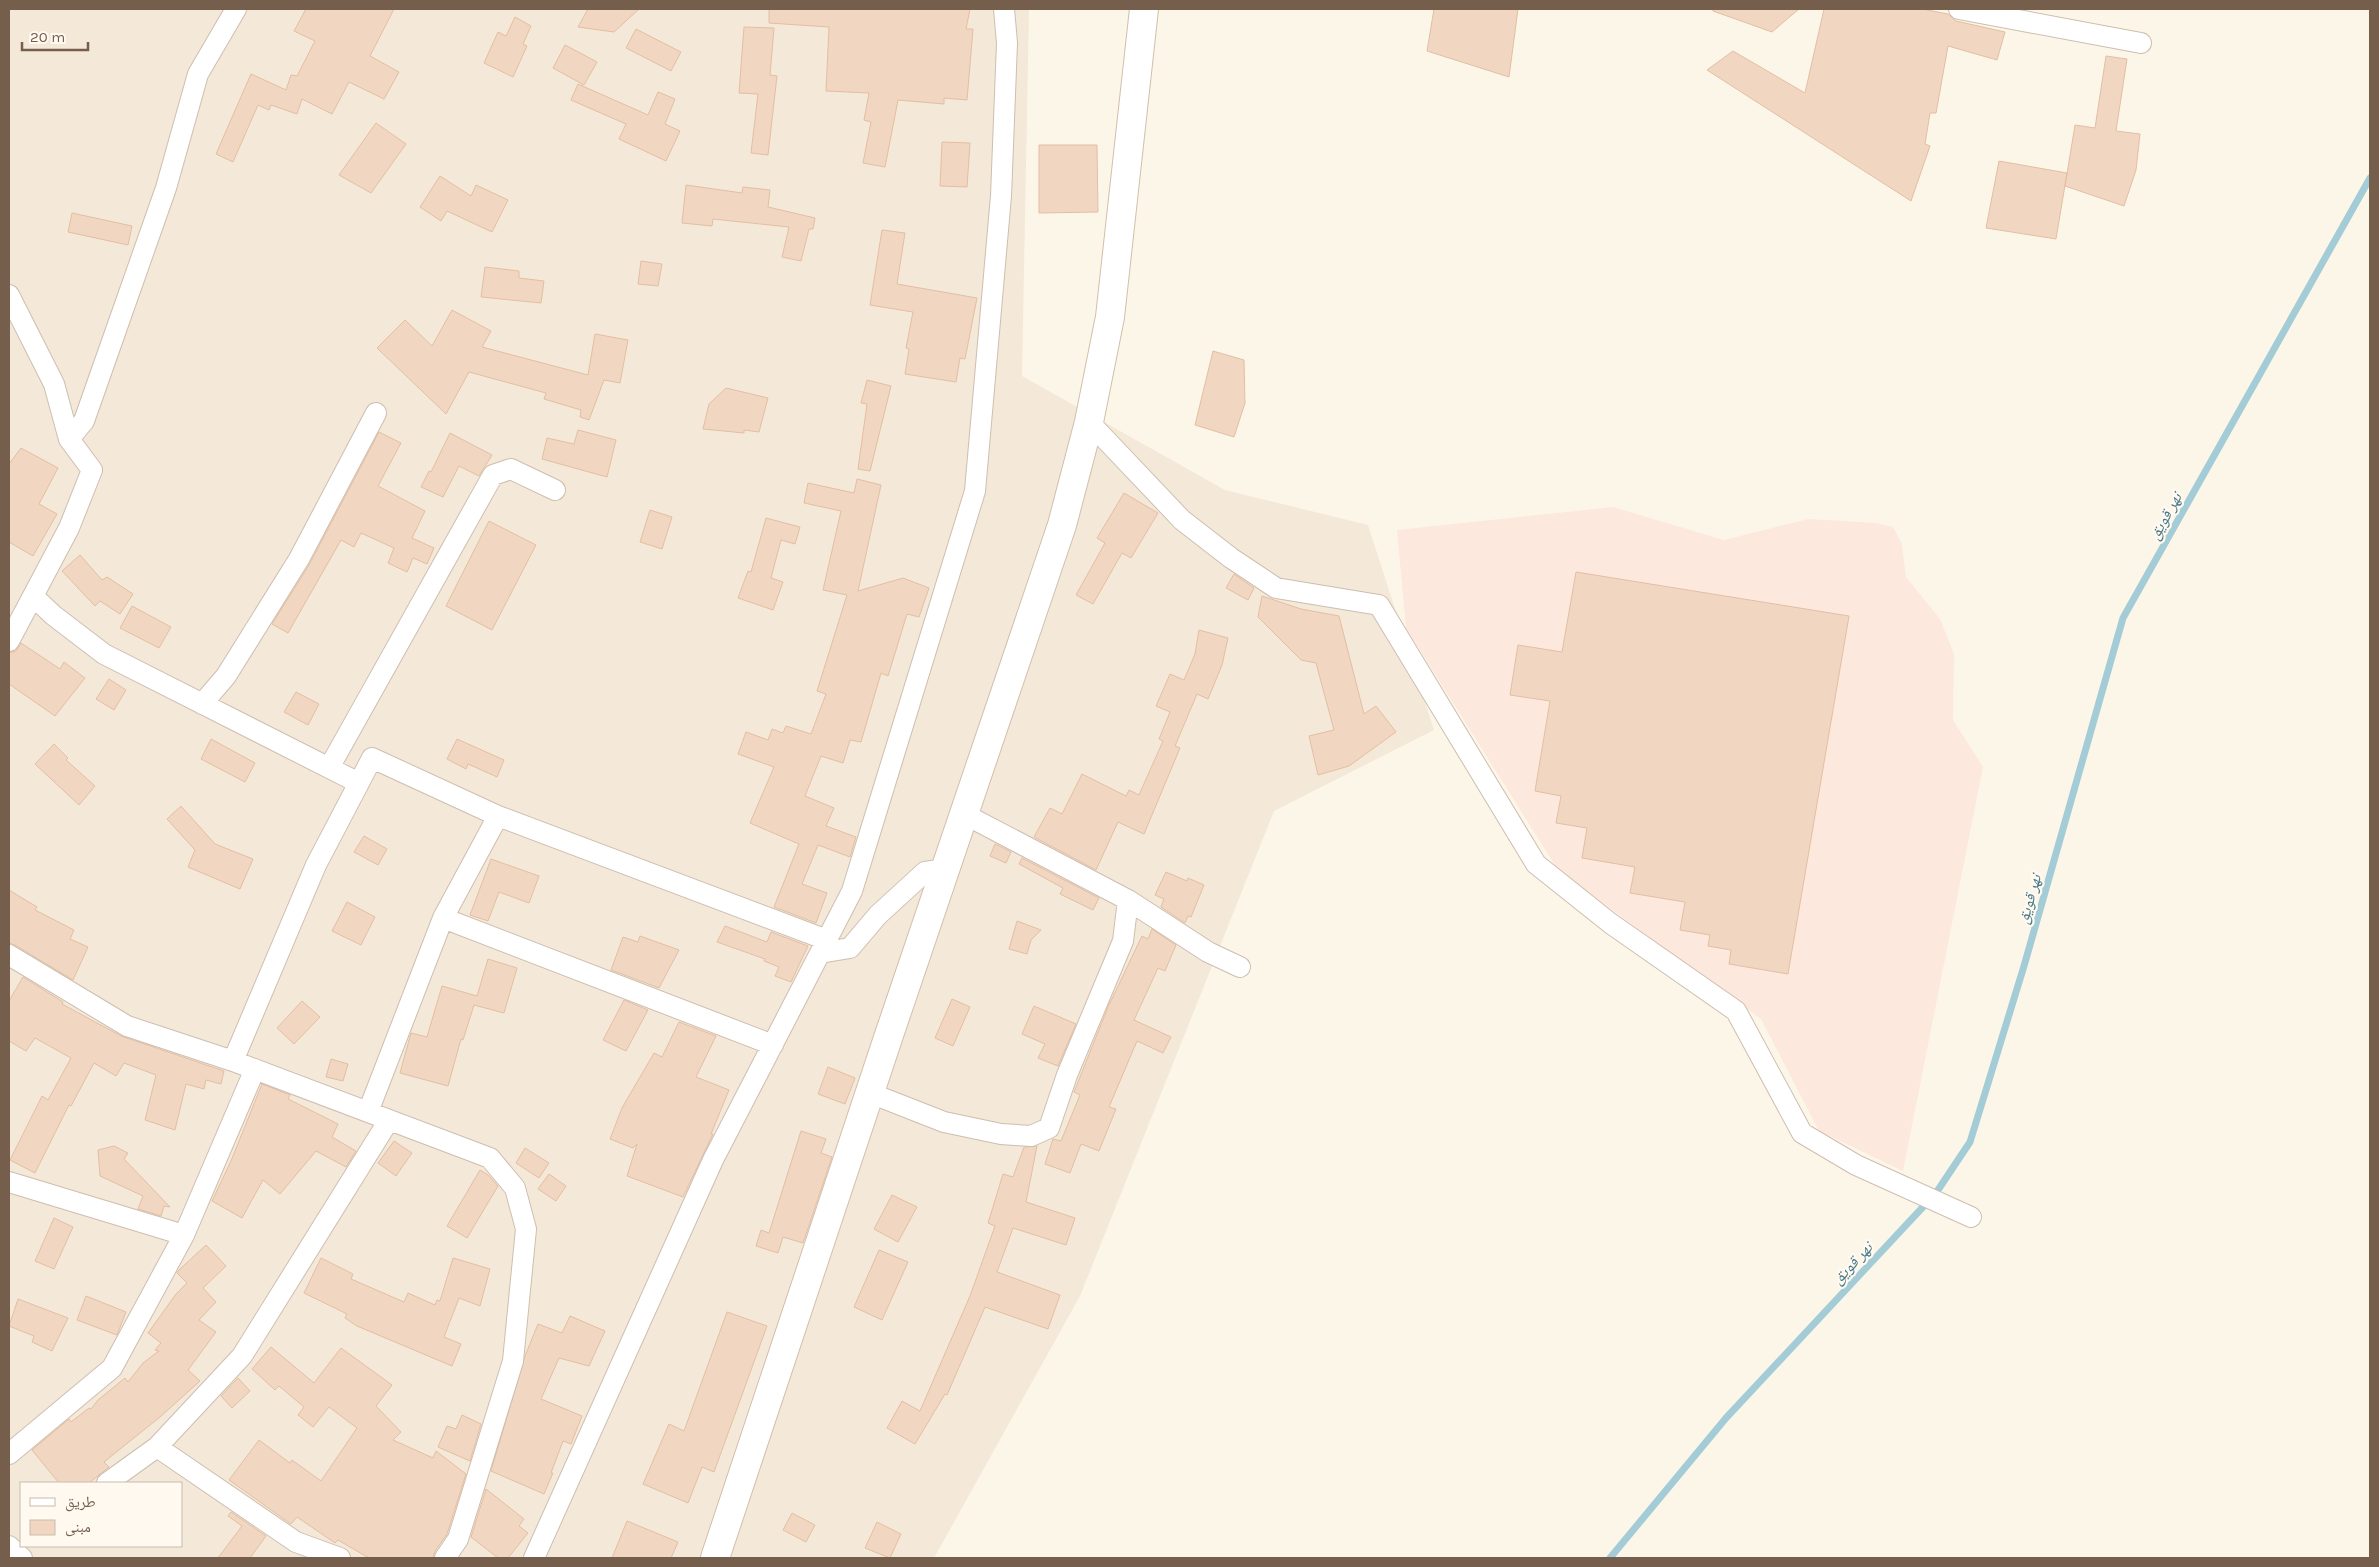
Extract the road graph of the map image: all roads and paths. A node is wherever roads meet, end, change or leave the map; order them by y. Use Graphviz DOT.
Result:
graph roads {
  1 [pos="236,9"];
  2 [pos="1004,9"];
  3 [pos="1144,9"];
  4 [pos="1959,9"];
  5 [pos="2141,43"];
  6 [pos="9,295"];
  7 [pos="376,413"];
  8 [pos="1089,422"];
  9 [pos="69,439"];
  10 [pos="555,490"];
  11 [pos="33,596"];
  12 [pos="9,641"];
  13 [pos="202,704"];
  14 [pos="329,768"];
  15 [pos="359,783"];
  16 [pos="964,814"];
  17 [pos="498,816"];
  18 [pos="946,869"];
  19 [pos="1128,900"];
  20 [pos="443,918"];
  21 [pos="823,947"];
  22 [pos="9,955"];
  23 [pos="1240,967"];
  24 [pos="773,1045"];
  25 [pos="233,1061"];
  26 [pos="255,1069"];
  27 [pos="870,1092"];
  28 [pos="368,1112"];
  29 [pos="388,1120"];
  30 [pos="9,1182"];
  31 [pos="1971,1216"];
  32 [pos="184,1235"];
  33 [pos="157,1447"];
  34 [pos="9,1454"];
  35 [pos="108,1482"];
  36 [pos="340,1558"];
  37 [pos="445,1558"];
  38 [pos="534,1558"];
  39 [pos="715,1558"];
  1 -- 9 [label="street"];
  2 -- 21 [label="street"];
  3 -- 8 [label="main road"];
  4 -- 5 [label="street"];
  6 -- 9 [label="street"];
  7 -- 13 [label="street"];
  8 -- 16 [label="main road"];
  8 -- 31 [label="street"];
  9 -- 11 [label="street"];
  10 -- 14 [label="street"];
  11 -- 12 [label="street"];
  11 -- 13 [label="street"];
  13 -- 14 [label="street"];
  14 -- 15 [label="street"];
  15 -- 17 [label="street"];
  15 -- 25 [label="street"];
  16 -- 18 [label="main road"];
  16 -- 19 [label="street"];
  17 -- 20 [label="street"];
  17 -- 21 [label="street"];
  18 -- 21 [label="street"];
  18 -- 27 [label="main road"];
  19 -- 23 [label="street"];
  19 -- 27 [label="street"];
  20 -- 24 [label="street"];
  20 -- 28 [label="street"];
  21 -- 24 [label="street"];
  22 -- 25 [label="street"];
  24 -- 38 [label="street"];
  25 -- 26 [label="street"];
  26 -- 28 [label="street"];
  26 -- 32 [label="street"];
  27 -- 39 [label="main road"];
  28 -- 29 [label="street"];
  29 -- 33 [label="street"];
  29 -- 37 [label="street"];
  30 -- 32 [label="street"];
  32 -- 34 [label="street"];
  33 -- 35 [label="street"];
  33 -- 36 [label="street"];
}
